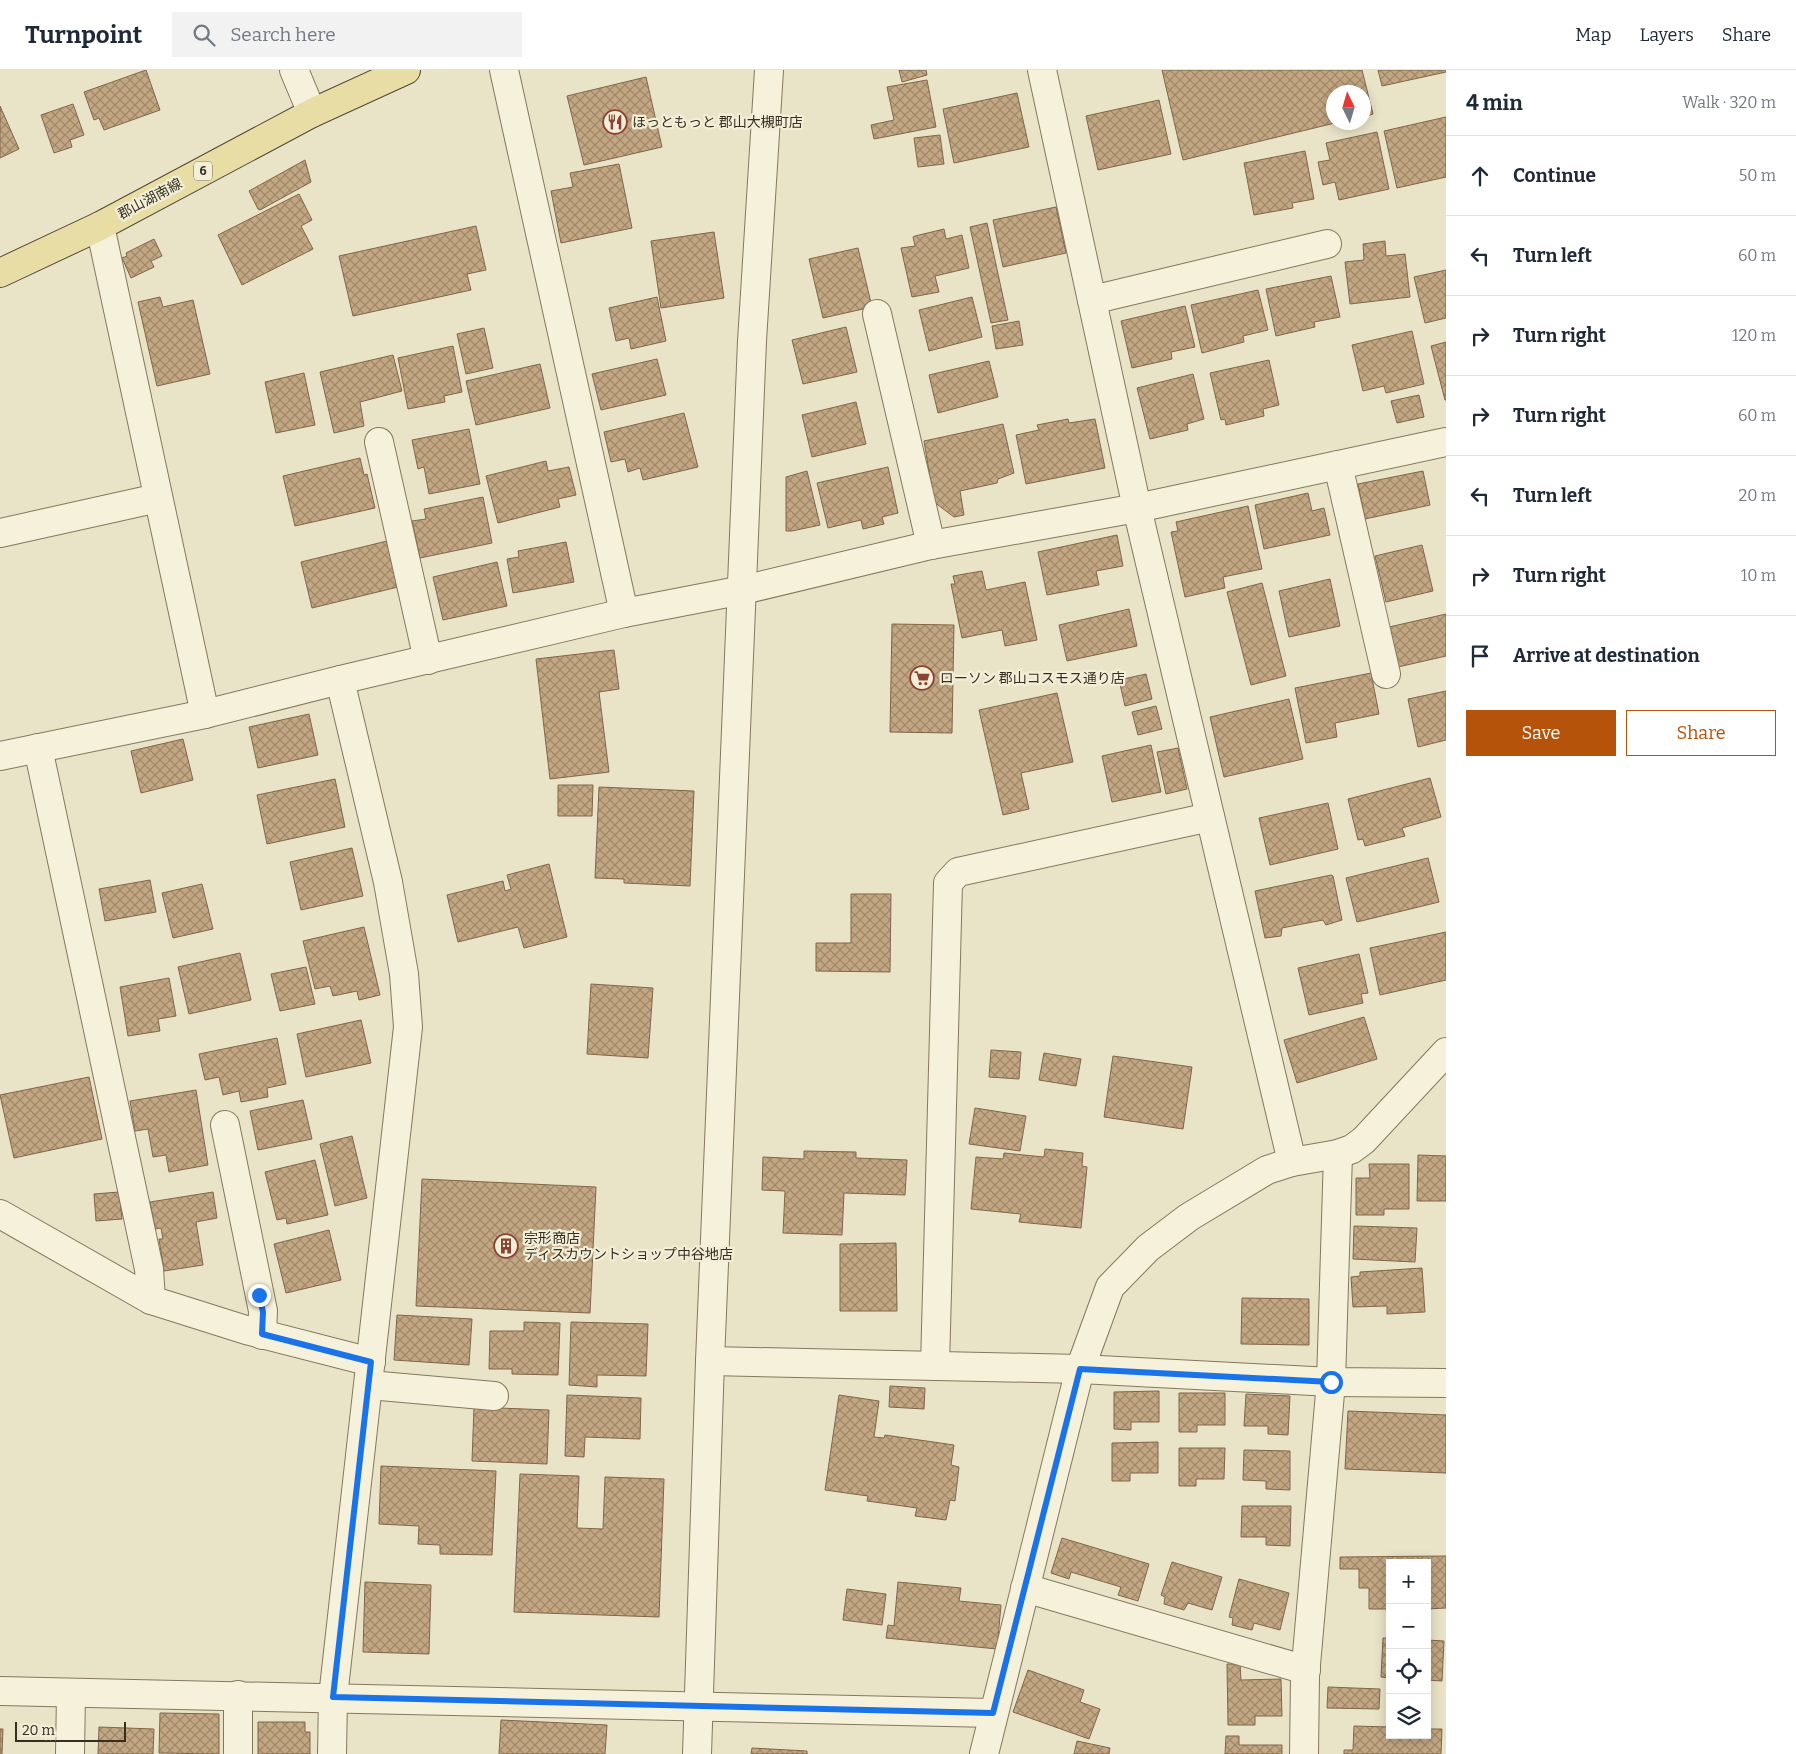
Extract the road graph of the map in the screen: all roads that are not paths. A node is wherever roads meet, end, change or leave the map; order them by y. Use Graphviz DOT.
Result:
graph roads {
  1 [pos="294,70"];
  2 [pos="406,70"];
  3 [pos="504,70"];
  4 [pos="769,70"];
  5 [pos="1042,70"];
  6 [pos="312,113"];
  7 [pos="100,226"];
  8 [pos="1327,244"];
  9 [pos="0,273"];
  10 [pos="1092,300"];
  11 [pos="877,314"];
  12 [pos="379,442"];
  13 [pos="1446,442"];
  14 [pos="1338,465"];
  15 [pos="158,498"];
  16 [pos="1136,508"];
  17 [pos="0,533"];
  18 [pos="931,545"];
  19 [pos="742,590"];
  20 [pos="624,613"];
  21 [pos="428,660"];
  22 [pos="1386,674"];
  23 [pos="340,680"];
  24 [pos="205,714"];
  25 [pos="38,748"];
  26 [pos="0,756"];
  27 [pos="1210,817"];
  28 [pos="1446,1052"];
  29 [pos="225,1126"];
  30 [pos="1338,1154"];
  31 [pos="1292,1162"];
  32 [pos="0,1214"];
  33 [pos="151,1300"];
  34 [pos="262,1334"];
  35 [pos="710,1361"];
  36 [pos="935,1366"];
  37 [pos="1080,1369"];
  38 [pos="370,1374"];
  39 [pos="1331,1382"];
  40 [pos="1446,1383"];
  41 [pos="494,1396"];
  42 [pos="1024,1588"];
  43 [pos="1306,1670"];
  44 [pos="0,1691"];
  45 [pos="71,1693"];
  46 [pos="238,1695"];
  47 [pos="333,1697"];
  48 [pos="697,1707"];
  49 [pos="993,1713"];
  50 [pos="70,1754"];
  51 [pos="238,1754"];
  52 [pos="332,1754"];
  53 [pos="697,1754"];
  54 [pos="984,1754"];
  55 [pos="1304,1754"];
  1 -- 6 [label="street"];
  2 -- 6 [label="main road, 郡山湖南線 / 6"];
  3 -- 20 [label="street"];
  4 -- 19 [label="street"];
  5 -- 10 [label="street"];
  6 -- 7 [label="main road, 郡山湖南線 / 6"];
  7 -- 9 [label="main road, 郡山湖南線 / 6"];
  7 -- 15 [label="street"];
  8 -- 10 [label="street"];
  10 -- 16 [label="street"];
  11 -- 18 [label="street"];
  12 -- 21 [label="street"];
  13 -- 14 [label="street"];
  14 -- 16 [label="street"];
  14 -- 22 [label="street"];
  15 -- 17 [label="street"];
  15 -- 24 [label="street"];
  16 -- 18 [label="street"];
  16 -- 27 [label="street"];
  18 -- 19 [label="street"];
  19 -- 20 [label="street"];
  19 -- 35 [label="street"];
  20 -- 21 [label="street"];
  21 -- 23 [label="street"];
  23 -- 24 [label="street"];
  23 -- 38 [label="street"];
  24 -- 25 [label="street"];
  25 -- 26 [label="street"];
  25 -- 33 [label="street"];
  27 -- 31 [label="street"];
  27 -- 36 [label="street"];
  28 -- 30 [label="street"];
  29 -- 34 [label="street"];
  30 -- 31 [label="street"];
  30 -- 39 [label="street"];
  31 -- 37 [label="street"];
  32 -- 33 [label="street"];
  33 -- 34 [label="street"];
  34 -- 38 [label="street"];
  35 -- 36 [label="street"];
  35 -- 48 [label="street"];
  36 -- 37 [label="street"];
  37 -- 39 [label="street"];
  37 -- 42 [label="street"];
  38 -- 41 [label="street"];
  38 -- 47 [label="street"];
  39 -- 40 [label="street"];
  39 -- 43 [label="street"];
  42 -- 43 [label="street"];
  42 -- 49 [label="street"];
  43 -- 55 [label="street"];
  44 -- 45 [label="street"];
  45 -- 46 [label="street"];
  45 -- 50 [label="street"];
  46 -- 47 [label="street"];
  46 -- 51 [label="street"];
  47 -- 48 [label="street"];
  47 -- 52 [label="street"];
  48 -- 49 [label="street"];
  48 -- 53 [label="street"];
  49 -- 54 [label="street"];
}
